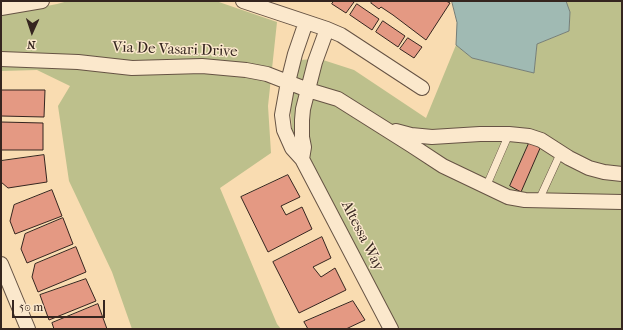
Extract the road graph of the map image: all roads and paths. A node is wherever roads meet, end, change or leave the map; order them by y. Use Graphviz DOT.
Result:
graph roads {
  1 [pos="42,1"];
  2 [pos="243,1"];
  3 [pos="1,8"];
  4 [pos="306,22"];
  5 [pos="327,29"];
  6 [pos="1,59"];
  7 [pos="288,82"];
  8 [pos="422,88"];
  9 [pos="308,90"];
  10 [pos="384,128"];
  11 [pos="509,134"];
  12 [pos="561,152"];
  13 [pos="302,159"];
  14 [pos="622,174"];
  15 [pos="486,187"];
  16 [pos="539,200"];
  17 [pos="622,202"];
  18 [pos="1,264"];
  19 [pos="28,329"];
  20 [pos="391,329"];
  1 -- 3 [label="street"];
  2 -- 4 [label="street"];
  4 -- 5 [label="street"];
  4 -- 7 [label="street, Altessa Way"];
  5 -- 8 [label="street"];
  5 -- 9 [label="street, Altessa Way"];
  6 -- 7 [label="street, Via De Vasari Drive"];
  7 -- 9 [label="street, Via De Vasari Drive"];
  7 -- 13 [label="street, Altessa Way"];
  9 -- 10 [label="street, Via De Vasari Drive"];
  9 -- 13 [label="street, Altessa Way"];
  10 -- 11 [label="street, Via De Vasari Drive"];
  10 -- 15 [label="street, Via De Vasari Drive"];
  11 -- 12 [label="street, Via De Vasari Drive"];
  11 -- 15 [label="lane"];
  12 -- 14 [label="street, Via De Vasari Drive"];
  12 -- 16 [label="lane"];
  13 -- 20 [label="street, Altessa Way"];
  15 -- 16 [label="street, Via De Vasari Drive"];
  16 -- 17 [label="street, Via De Vasari Drive"];
  18 -- 19 [label="street"];
}
